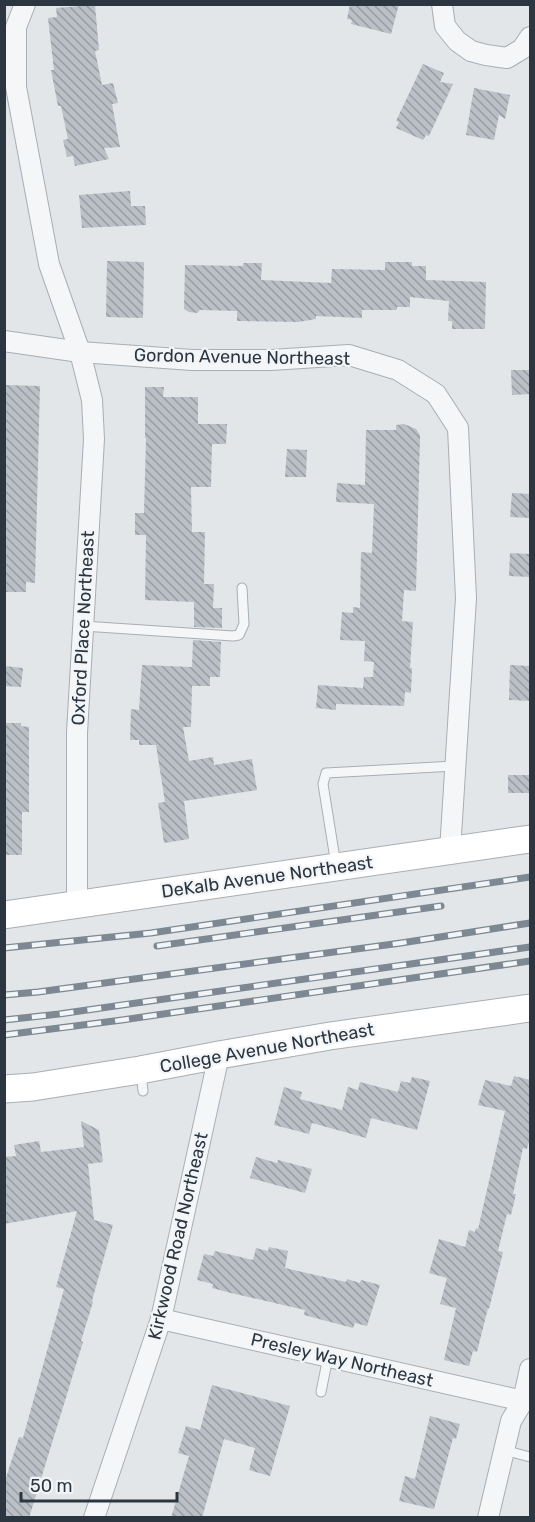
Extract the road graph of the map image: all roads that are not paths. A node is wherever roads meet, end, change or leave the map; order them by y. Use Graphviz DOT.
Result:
graph roads {
  1 [pos="25,4"];
  2 [pos="442,4"];
  3 [pos="531,37"];
  4 [pos="4,341"];
  5 [pos="80,352"];
  6 [pos="242,588"];
  7 [pos="83,626"];
  8 [pos="455,765"];
  9 [pos="531,839"];
  10 [pos="450,851"];
  11 [pos="337,867"];
  12 [pos="77,905"];
  13 [pos="4,915"];
  14 [pos="531,1008"];
  15 [pos="219,1054"];
  16 [pos="4,1089"];
  17 [pos="161,1319"];
  18 [pos="328,1357"];
  19 [pos="531,1369"];
  20 [pos="321,1392"];
  21 [pos="523,1401"];
  22 [pos="504,1450"];
  23 [pos="531,1457"];
  24 [pos="94,1518"];
  25 [pos="488,1518"];
  1 -- 5 [label="street, Oxford Place Northeast"];
  2 -- 3 [label="street"];
  4 -- 5 [label="street, Gordon Avenue Northeast"];
  5 -- 7 [label="street, Oxford Place Northeast"];
  5 -- 8 [label="street, Gordon Avenue Northeast"];
  6 -- 7 [label="lane"];
  7 -- 12 [label="street, Oxford Place Northeast"];
  8 -- 10 [label="street, Gordon Avenue Northeast"];
  8 -- 11 [label="lane"];
  9 -- 10 [label="main road, DeKalb Avenue Northeast"];
  10 -- 11 [label="main road, DeKalb Avenue Northeast"];
  11 -- 12 [label="main road, DeKalb Avenue Northeast"];
  12 -- 13 [label="main road, DeKalb Avenue Northeast"];
  14 -- 15 [label="main road, College Avenue Northeast"];
  15 -- 16 [label="main road, College Avenue Northeast"];
  15 -- 17 [label="street, Kirkwood Road Northeast"];
  17 -- 18 [label="street, Presley Way Northeast"];
  17 -- 24 [label="street, Kirkwood Road Northeast"];
  18 -- 20 [label="lane"];
  18 -- 21 [label="street, Presley Way Northeast"];
  19 -- 21 [label="street"];
  21 -- 22 [label="street"];
  22 -- 23 [label="lane"];
  22 -- 25 [label="street"];
}
